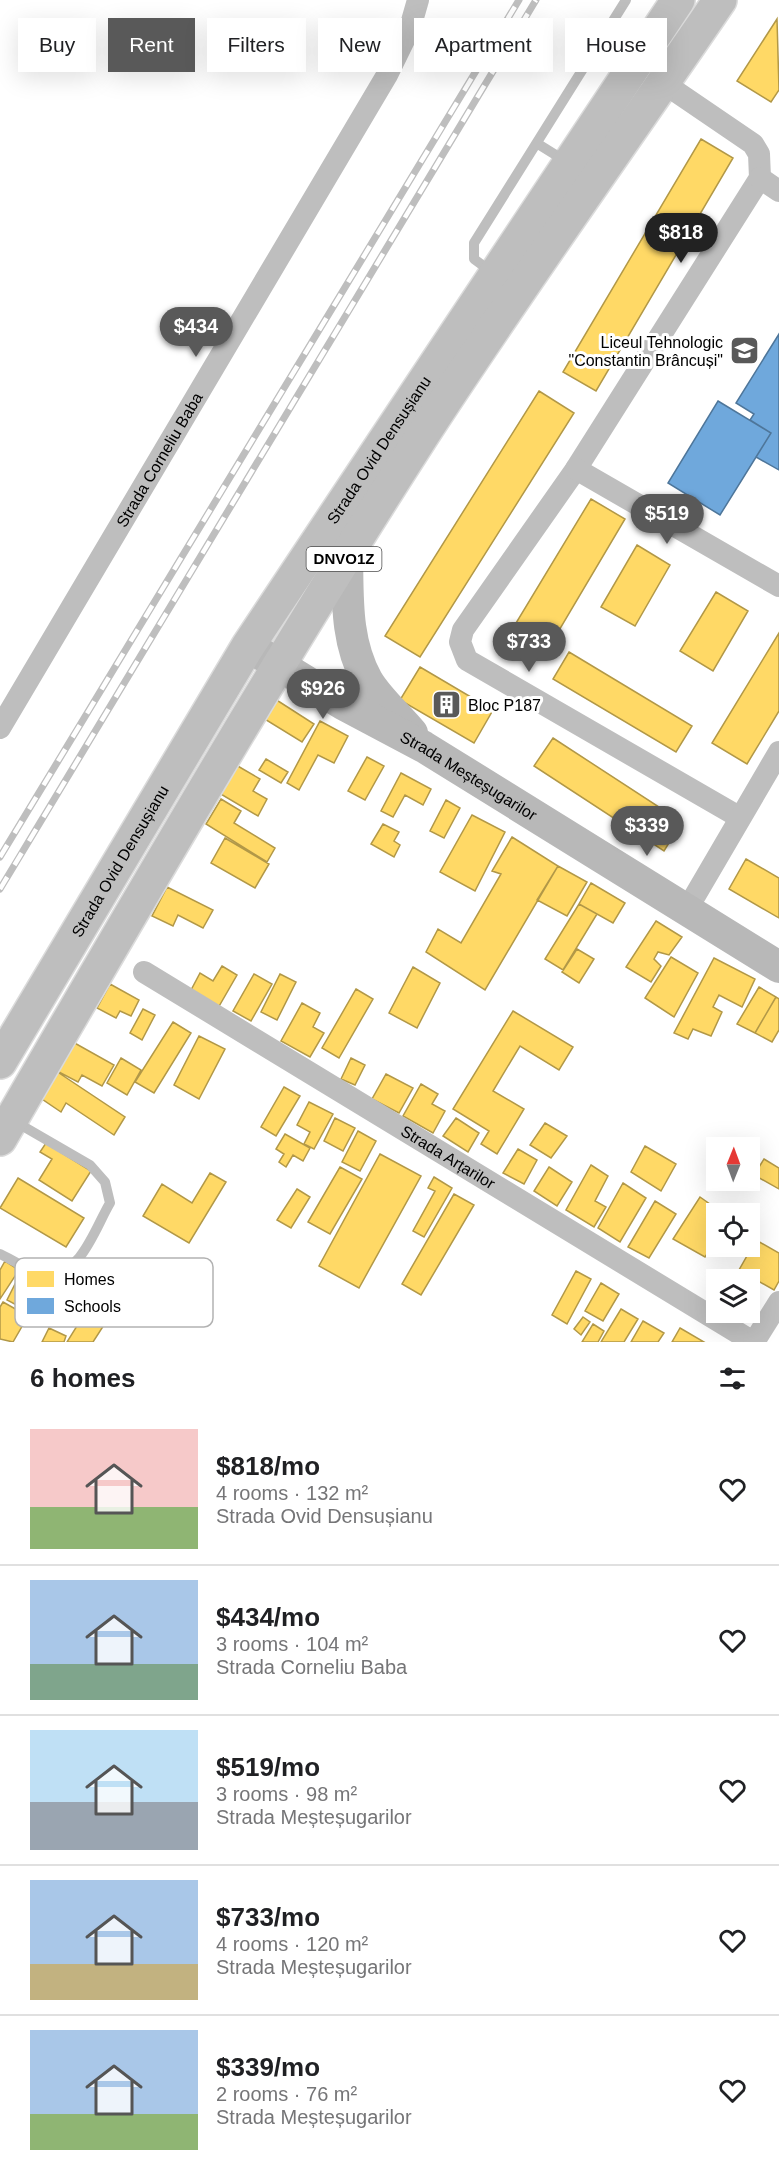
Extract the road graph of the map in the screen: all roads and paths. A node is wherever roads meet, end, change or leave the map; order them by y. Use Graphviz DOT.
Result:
graph roads {
  1 [pos="418,0"];
  2 [pos="626,0"];
  3 [pos="678,0"];
  4 [pos="720,0"];
  5 [pos="615,18"];
  6 [pos="666,18"];
  7 [pos="582,72"];
  8 [pos="631,72"];
  9 [pos="662,82"];
  10 [pos="538,144"];
  11 [pos="570,164"];
  12 [pos="760,178"];
  13 [pos="779,190"];
  14 [pos="496,274"];
  15 [pos="576,469"];
  16 [pos="347,553"];
  17 [pos="779,586"];
  18 [pos="248,646"];
  19 [pos="280,664"];
  20 [pos="0,728"];
  21 [pos="424,747"];
  22 [pos="779,752"];
  23 [pos="739,817"];
  24 [pos="686,911"];
  25 [pos="779,967"];
  26 [pos="144,972"];
  27 [pos="0,1062"];
  28 [pos="6,1129"];
  29 [pos="0,1254"];
  30 [pos="79,1258"];
  31 [pos="15,1262"];
  32 [pos="779,1302"];
  33 [pos="754,1342"];
  1 -- 20 [label="street, Strada Corneliu Baba"];
  2 -- 5 [label="lane"];
  3 -- 6 [label="main road, Strada Ovid Densușianu / DNVO1Z"];
  4 -- 9 [label="main road, Strada Ovid Densușianu / DNVO1Z"];
  7 -- 10 [label="lane"];
  8 -- 11 [label="main road, Strada Ovid Densușianu / DNVO1Z"];
  9 -- 12 [label="street"];
  9 -- 16 [label="main road, Strada Ovid Densușianu / DNVO1Z"];
  10 -- 11 [label="lane"];
  10 -- 14 [label="lane"];
  11 -- 14 [label="main road, Strada Ovid Densușianu / DNVO1Z"];
  12 -- 13 [label="street"];
  12 -- 15 [label="street"];
  14 -- 18 [label="main road, Strada Ovid Densușianu / DNVO1Z"];
  15 -- 17 [label="street"];
  15 -- 23 [label="street"];
  16 -- 19 [label="main road, Strada Ovid Densușianu / DNVO1Z"];
  16 -- 21 [label="main road"];
  18 -- 19 [label="main road, Strada Meșteșugarilor"];
  18 -- 27 [label="main road, Strada Ovid Densușianu / DNVO1Z"];
  19 -- 21 [label="main road, Strada Meșteșugarilor"];
  19 -- 28 [label="main road, Strada Ovid Densușianu / DNVO1Z"];
  21 -- 24 [label="main road, Strada Meșteșugarilor"];
  22 -- 23 [label="street"];
  23 -- 24 [label="street"];
  24 -- 25 [label="main road, Strada Meșteșugarilor"];
  26 -- 33 [label="street, Strada Arțarilor"];
  28 -- 30 [label="lane"];
  29 -- 31 [label="lane"];
  32 -- 33 [label="street"];
}
